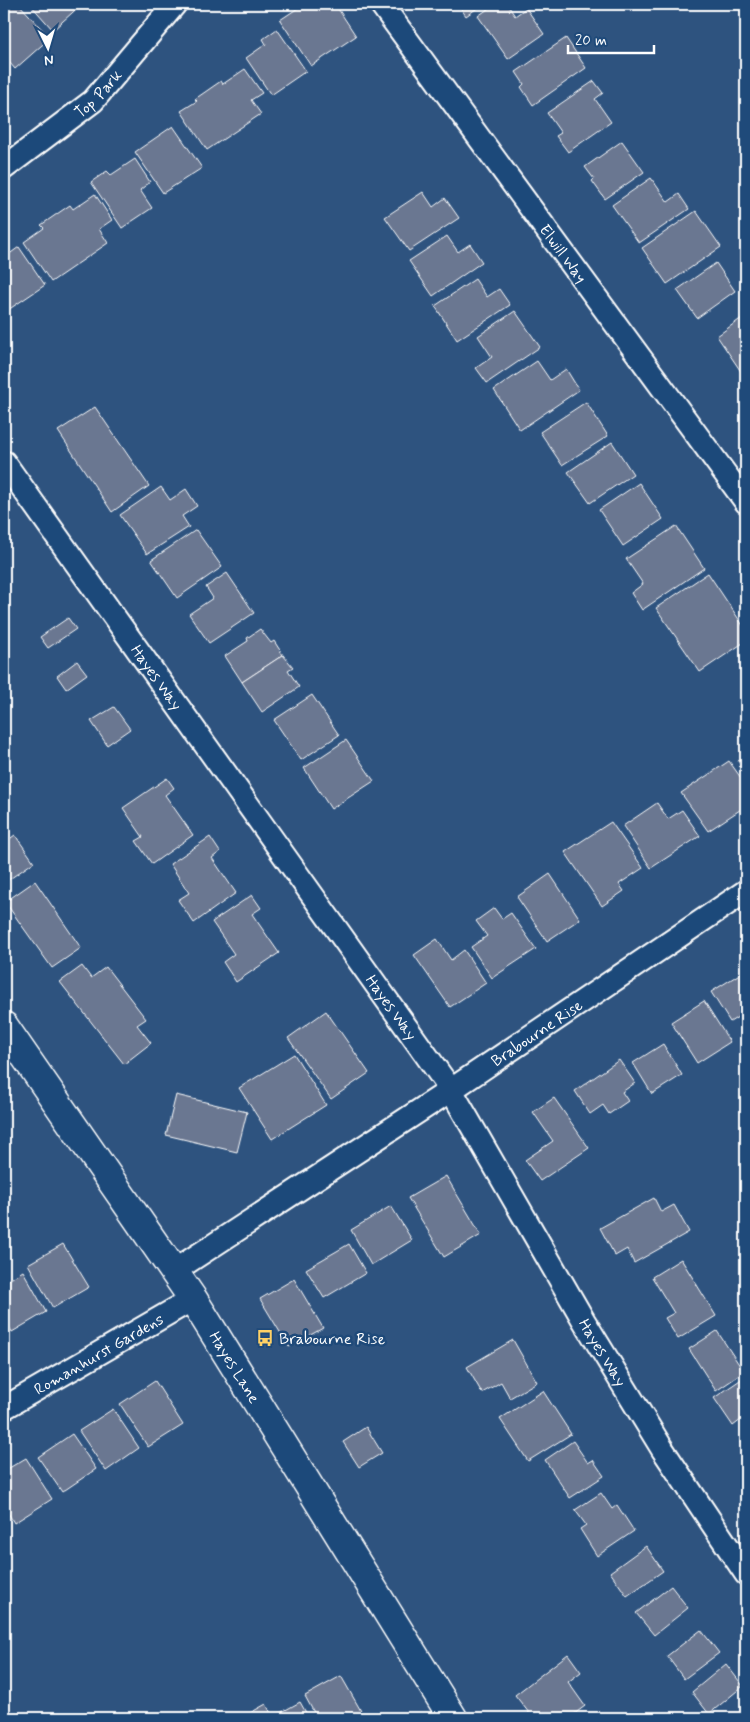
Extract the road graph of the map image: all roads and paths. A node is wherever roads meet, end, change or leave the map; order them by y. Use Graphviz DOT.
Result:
graph roads {
  1 [pos="176,4"];
  2 [pos="381,4"];
  3 [pos="4,168"];
  4 [pos="4,462"];
  5 [pos="746,502"];
  6 [pos="746,891"];
  7 [pos="4,1026"];
  8 [pos="451,1090"];
  9 [pos="174,1271"];
  10 [pos="193,1298"];
  11 [pos="4,1408"];
  12 [pos="746,1574"];
  13 [pos="453,1718"];
  1 -- 3 [label="street, Top Park"];
  2 -- 5 [label="street, Elwill Way"];
  4 -- 8 [label="street, Hayes Way"];
  6 -- 8 [label="street, Brabourne Rise"];
  7 -- 9 [label="main road, Hayes Lane"];
  8 -- 9 [label="street, Brabourne Rise"];
  8 -- 12 [label="street, Hayes Way"];
  9 -- 10 [label="main road, Hayes Lane"];
  10 -- 11 [label="street, Romanhurst Gardens"];
  10 -- 13 [label="main road, Hayes Lane"];
}
